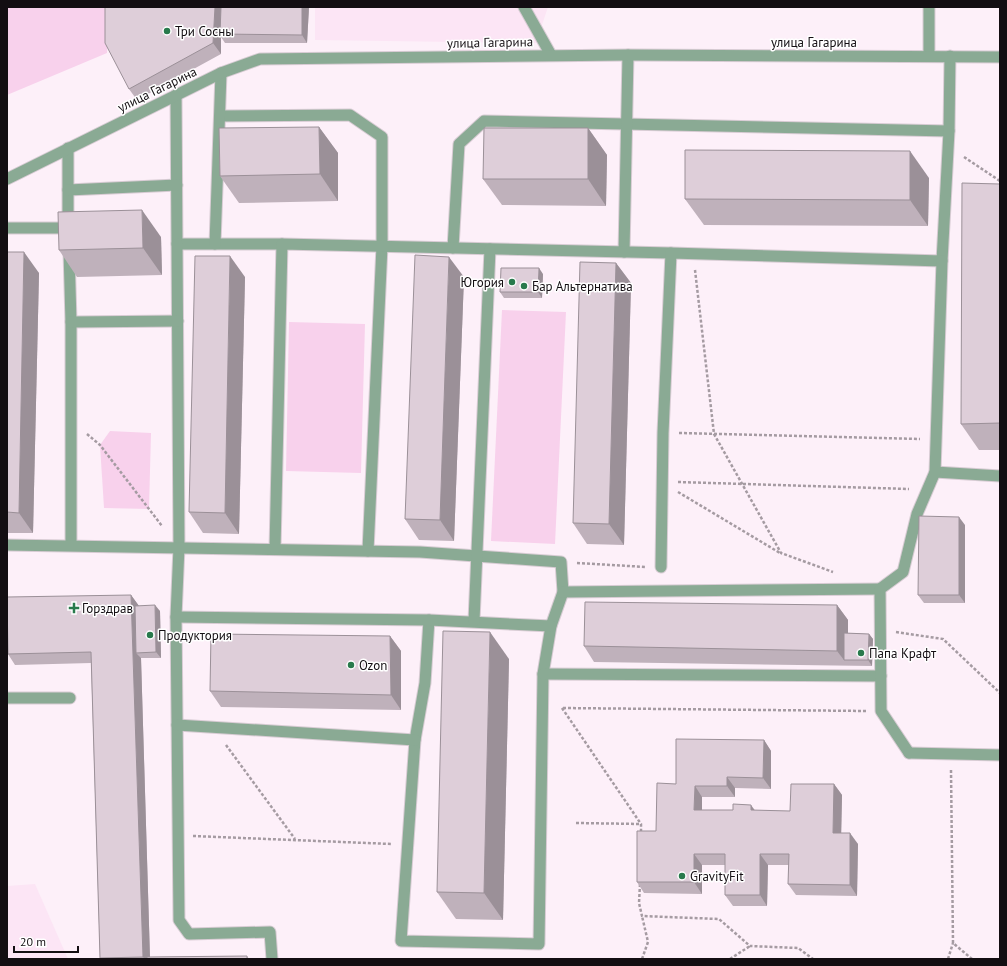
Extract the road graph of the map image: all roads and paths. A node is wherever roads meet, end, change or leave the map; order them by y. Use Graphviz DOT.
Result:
graph roads {
  1 [pos="524,7"];
  2 [pos="929,7"];
  3 [pos="551,55"];
  4 [pos="628,55"];
  5 [pos="930,56"];
  6 [pos="950,56"];
  7 [pos="1000,57"];
  8 [pos="221,72"];
  9 [pos="176,95"];
  10 [pos="221,116"];
  11 [pos="626,125"];
  12 [pos="949,131"];
  13 [pos="948,147"];
  14 [pos="68,148"];
  15 [pos="7,179"];
  16 [pos="1000,181"];
  17 [pos="177,185"];
  18 [pos="68,190"];
  19 [pos="7,228"];
  20 [pos="68,236"];
  21 [pos="177,244"];
  22 [pos="215,244"];
  23 [pos="282,244"];
  24 [pos="382,246"];
  25 [pos="453,248"];
  26 [pos="490,249"];
  27 [pos="624,252"];
  28 [pos="671,253"];
  29 [pos="693,254"];
  30 [pos="942,261"];
  31 [pos="178,321"];
  32 [pos="71,322"];
  33 [pos="70,420"];
  34 [pos="663,433"];
  35 [pos="714,434"];
  36 [pos="936,440"];
  37 [pos="935,472"];
  38 [pos="1000,476"];
  39 [pos="662,482"];
  40 [pos="742,484"];
  41 [pos="928,489"];
  42 [pos="7,545"];
  43 [pos="71,545"];
  44 [pos="179,547"];
  45 [pos="275,549"];
  46 [pos="368,551"];
  47 [pos="781,553"];
  48 [pos="476,556"];
  49 [pos="561,562"];
  50 [pos="661,567"];
  51 [pos="838,574"];
  52 [pos="880,589"];
  53 [pos="563,592"];
  54 [pos="176,617"];
  55 [pos="429,620"];
  56 [pos="474,621"];
  57 [pos="550,626"];
  58 [pos="881,629"];
  59 [pos="543,674"];
  60 [pos="882,676"];
  61 [pos="1000,693"];
  62 [pos="7,698"];
  63 [pos="70,698"];
  64 [pos="881,711"];
  65 [pos="177,726"];
  66 [pos="212,727"];
  67 [pos="415,740"];
  68 [pos="951,754"];
  69 [pos="1000,755"];
  70 [pos="576,823"];
  71 [pos="641,824"];
  72 [pos="179,835"];
  73 [pos="295,839"];
  74 [pos="641,840"];
  75 [pos="407,844"];
  76 [pos="640,879"];
  77 [pos="642,916"];
  78 [pos="953,943"];
  79 [pos="750,946"];
  80 [pos="272,959"];
  81 [pos="642,959"];
  82 [pos="730,959"];
  83 [pos="813,959"];
  84 [pos="948,959"];
  85 [pos="972,959"];
  1 -- 3 [label="street"];
  2 -- 5 [label="street"];
  3 -- 4 [label="street, улица Гагарина"];
  3 -- 8 [label="street, улица Гагарина"];
  4 -- 5 [label="street, улица Гагарина"];
  4 -- 11 [label="street"];
  5 -- 6 [label="street, улица Гагарина"];
  6 -- 7 [label="street, улица Гагарина"];
  6 -- 12 [label="street"];
  8 -- 9 [label="street, улица Гагарина"];
  8 -- 10 [label="street"];
  9 -- 14 [label="street, улица Гагарина"];
  9 -- 17 [label="street"];
  10 -- 22 [label="street"];
  10 -- 24 [label="street"];
  11 -- 12 [label="street"];
  11 -- 25 [label="street"];
  11 -- 27 [label="street"];
  12 -- 13 [label="street"];
  13 -- 16 [label="path"];
  13 -- 30 [label="street"];
  14 -- 15 [label="street, улица Гагарина"];
  14 -- 18 [label="street"];
  17 -- 18 [label="street"];
  17 -- 21 [label="street"];
  18 -- 20 [label="street"];
  19 -- 20 [label="street"];
  20 -- 32 [label="street"];
  21 -- 22 [label="street"];
  21 -- 31 [label="street"];
  22 -- 23 [label="street"];
  23 -- 24 [label="street"];
  23 -- 45 [label="street"];
  24 -- 25 [label="street"];
  24 -- 46 [label="street"];
  25 -- 26 [label="street"];
  26 -- 27 [label="street"];
  26 -- 48 [label="street"];
  27 -- 28 [label="street"];
  28 -- 29 [label="street"];
  28 -- 34 [label="street"];
  29 -- 30 [label="street"];
  29 -- 35 [label="path"];
  30 -- 36 [label="street"];
  31 -- 32 [label="street"];
  31 -- 44 [label="street"];
  32 -- 33 [label="street"];
  33 -- 43 [label="street"];
  33 -- 44 [label="path"];
  34 -- 35 [label="path"];
  34 -- 39 [label="street"];
  35 -- 36 [label="path"];
  35 -- 40 [label="path"];
  36 -- 37 [label="street"];
  37 -- 38 [label="street"];
  37 -- 41 [label="street"];
  39 -- 40 [label="path"];
  39 -- 47 [label="path"];
  39 -- 50 [label="street"];
  40 -- 41 [label="path"];
  40 -- 47 [label="path"];
  41 -- 52 [label="street"];
  42 -- 43 [label="street"];
  43 -- 44 [label="street"];
  44 -- 45 [label="street"];
  44 -- 54 [label="street"];
  45 -- 46 [label="street"];
  46 -- 48 [label="street"];
  47 -- 51 [label="path"];
  48 -- 49 [label="street"];
  48 -- 56 [label="street"];
  49 -- 50 [label="path"];
  49 -- 53 [label="street"];
  52 -- 53 [label="street"];
  52 -- 58 [label="street"];
  53 -- 57 [label="street"];
  54 -- 55 [label="street"];
  54 -- 65 [label="street"];
  55 -- 56 [label="street"];
  55 -- 67 [label="street"];
  56 -- 57 [label="street"];
  57 -- 59 [label="street"];
  58 -- 60 [label="street"];
  58 -- 61 [label="path"];
  59 -- 60 [label="street"];
  59 -- 75 [label="street"];
  60 -- 64 [label="street"];
  62 -- 63 [label="street"];
  64 -- 68 [label="street"];
  64 -- 71 [label="path"];
  65 -- 66 [label="street"];
  65 -- 72 [label="street"];
  66 -- 67 [label="street"];
  66 -- 73 [label="path"];
  67 -- 75 [label="street"];
  68 -- 69 [label="street"];
  68 -- 78 [label="path"];
  70 -- 71 [label="path"];
  71 -- 74 [label="path"];
  72 -- 75 [label="path"];
  72 -- 80 [label="street"];
  76 -- 77 [label="path"];
  77 -- 79 [label="path"];
  77 -- 81 [label="path"];
  78 -- 84 [label="path"];
  78 -- 85 [label="path"];
  79 -- 82 [label="path"];
  79 -- 83 [label="path"];
}
